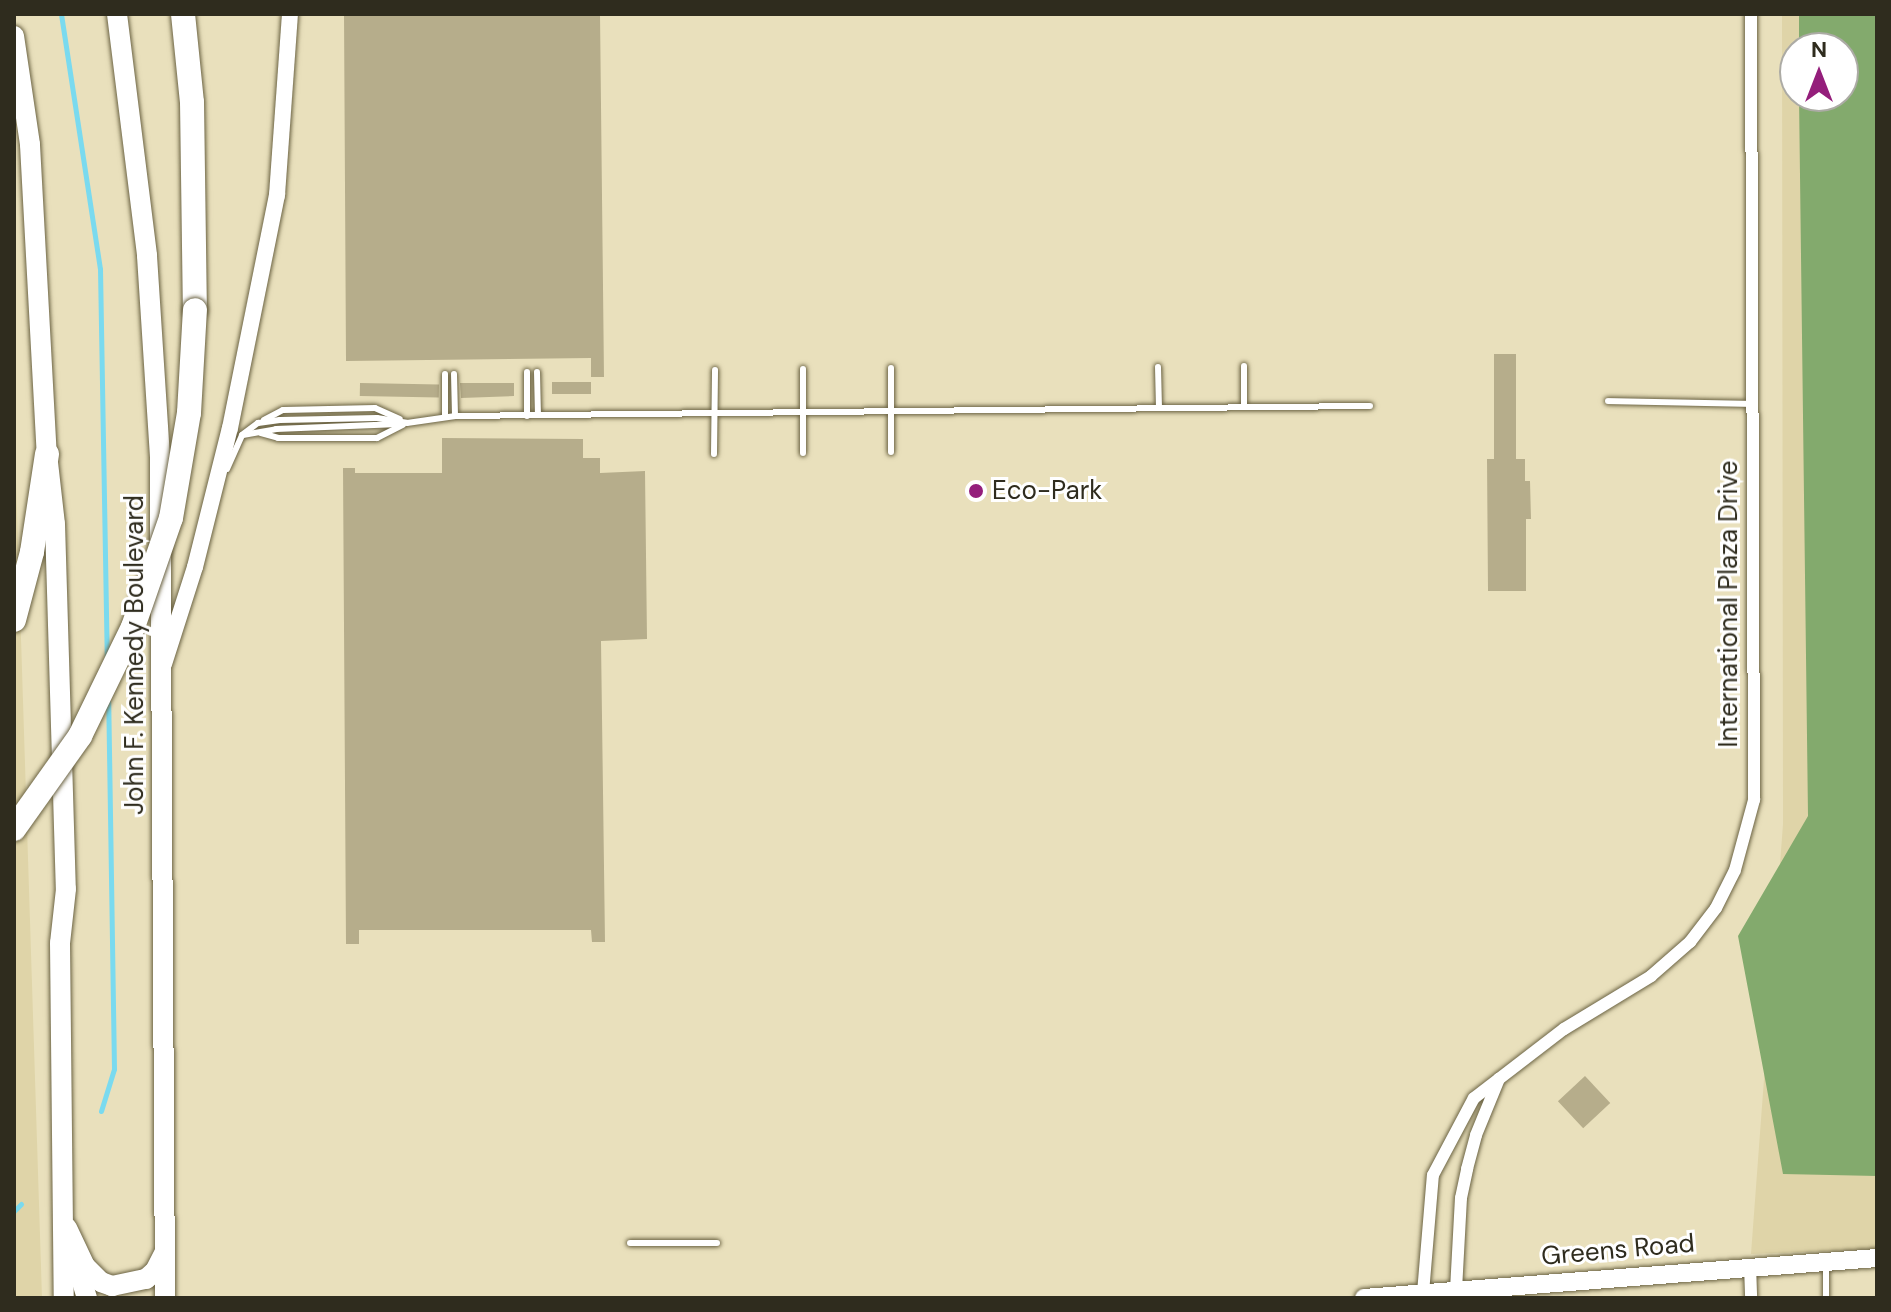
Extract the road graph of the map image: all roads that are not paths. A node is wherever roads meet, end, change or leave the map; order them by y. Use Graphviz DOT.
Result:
graph roads {
  1 [pos="117,14"];
  2 [pos="183,14"];
  3 [pos="290,14"];
  4 [pos="1751,14"];
  5 [pos="14,36"];
  6 [pos="1244,366"];
  7 [pos="1158,367"];
  8 [pos="891,368"];
  9 [pos="803,369"];
  10 [pos="715,370"];
  11 [pos="527,372"];
  12 [pos="537,372"];
  13 [pos="445,374"];
  14 [pos="454,374"];
  15 [pos="1608,401"];
  16 [pos="1752,404"];
  17 [pos="1370,406"];
  18 [pos="1159,407"];
  19 [pos="1244,407"];
  20 [pos="891,410"];
  21 [pos="803,411"];
  22 [pos="714,412"];
  23 [pos="538,415"];
  24 [pos="445,416"];
  25 [pos="455,416"];
  26 [pos="527,416"];
  27 [pos="407,423"];
  28 [pos="242,435"];
  29 [pos="891,452"];
  30 [pos="803,453"];
  31 [pos="47,454"];
  32 [pos="714,454"];
  33 [pos="195,567"];
  34 [pos="14,620"];
  35 [pos="161,673"];
  36 [pos="14,829"];
  37 [pos="1499,1079"];
  38 [pos="64,1221"];
  39 [pos="630,1243"];
  40 [pos="717,1243"];
  41 [pos="165,1252"];
  42 [pos="1877,1258"];
  43 [pos="1825,1261"];
  44 [pos="1750,1265"];
  45 [pos="1456,1294"];
  46 [pos="1423,1295"];
  47 [pos="64,1298"];
  48 [pos="87,1298"];
  49 [pos="153,1298"];
  50 [pos="165,1298"];
  51 [pos="1364,1298"];
  52 [pos="1751,1298"];
  53 [pos="1826,1298"];
  1 -- 35 [label="highway, John F. Kennedy Boulevard"];
  2 -- 36 [label="highway, bridge"];
  3 -- 33 [label="street"];
  4 -- 16 [label="street, International Plaza Drive"];
  5 -- 31 [label="highway"];
  6 -- 19 [label="lane"];
  7 -- 18 [label="lane"];
  8 -- 20 [label="lane"];
  9 -- 21 [label="lane"];
  10 -- 22 [label="lane"];
  11 -- 26 [label="lane"];
  12 -- 23 [label="lane"];
  13 -- 24 [label="lane"];
  14 -- 25 [label="lane"];
  15 -- 16 [label="lane"];
  16 -- 37 [label="street, International Plaza Drive"];
  17 -- 19 [label="lane"];
  18 -- 19 [label="lane"];
  18 -- 20 [label="lane"];
  20 -- 21 [label="lane"];
  20 -- 29 [label="lane"];
  21 -- 22 [label="lane"];
  21 -- 30 [label="lane"];
  22 -- 23 [label="lane"];
  22 -- 32 [label="lane"];
  23 -- 26 [label="lane"];
  24 -- 25 [label="lane"];
  24 -- 27 [label="lane"];
  25 -- 26 [label="lane"];
  27 -- 28 [label="lane"];
  27 -- 28 [label="lane"];
  28 -- 33 [label="lane"];
  31 -- 34 [label="highway"];
  31 -- 38 [label="highway"];
  33 -- 35 [label="street"];
  35 -- 41 [label="highway, John F. Kennedy Boulevard"];
  37 -- 45 [label="street"];
  37 -- 46 [label="street, International Plaza Drive"];
  38 -- 41 [label="highway"];
  38 -- 47 [label="highway"];
  38 -- 48 [label="highway"];
  39 -- 40 [label="lane"];
  41 -- 49 [label="highway"];
  41 -- 50 [label="highway, John F. Kennedy Boulevard"];
  42 -- 43 [label="main road, Greens Road"];
  43 -- 44 [label="main road, Greens Road"];
  43 -- 53 [label="lane"];
  44 -- 45 [label="main road, Greens Road"];
  44 -- 52 [label="street"];
  45 -- 46 [label="main road, Greens Road"];
  46 -- 51 [label="main road, Greens Road"];
}
